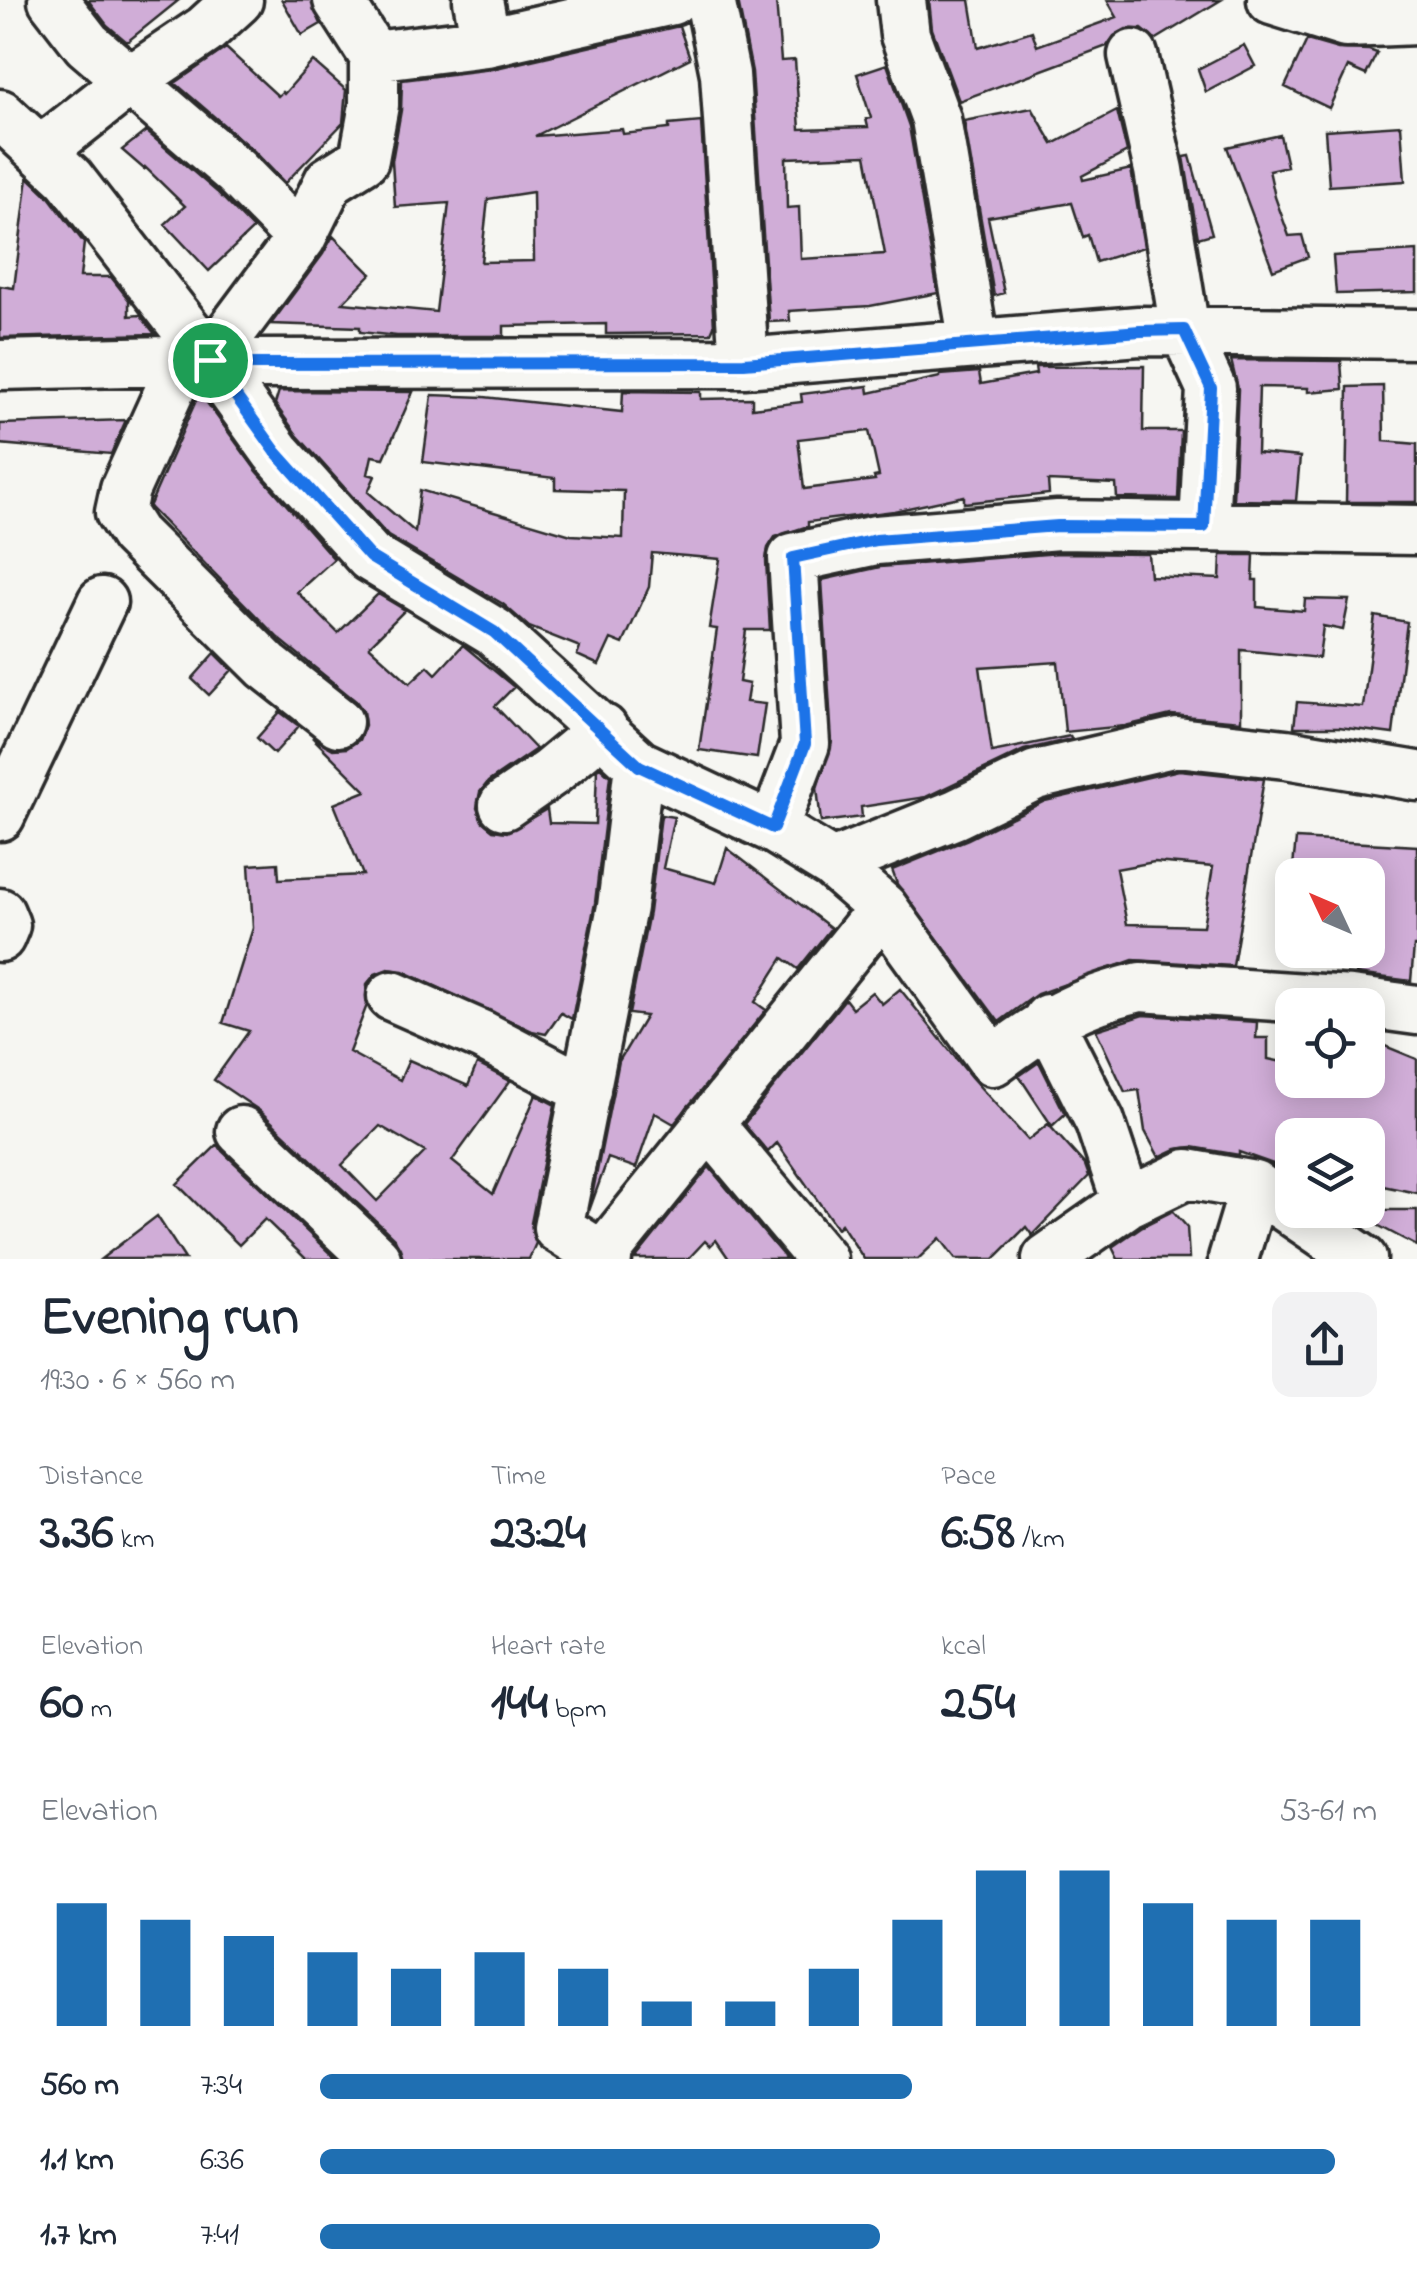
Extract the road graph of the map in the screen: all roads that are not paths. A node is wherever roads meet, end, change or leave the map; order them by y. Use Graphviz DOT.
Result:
graph roads {
  1 [pos="53,0"];
  2 [pos="238,0"];
  3 [pos="338,0"];
  4 [pos="672,0"];
  5 [pos="710,0"];
  6 [pos="901,0"];
  7 [pos="1272,0"];
  8 [pos="1417,20"];
  9 [pos="482,21"];
  10 [pos="1133,55"];
  11 [pos="374,56"];
  12 [pos="131,80"];
  13 [pos="0,114"];
  14 [pos="41,151"];
  15 [pos="301,238"];
  16 [pos="1184,330"];
  17 [pos="1417,334"];
  18 [pos="974,344"];
  19 [pos="196,361"];
  20 [pos="744,363"];
  21 [pos="0,365"];
  22 [pos="1204,527"];
  23 [pos="1417,530"];
  24 [pos="102,602"];
  25 [pos="338,722"];
  26 [pos="602,729"];
  27 [pos="639,766"];
  28 [pos="1417,776"];
  29 [pos="504,806"];
  30 [pos="0,816"];
  31 [pos="773,828"];
  32 [pos="832,864"];
  33 [pos="883,908"];
  34 [pos="0,914"];
  35 [pos="0,937"];
  36 [pos="392,996"];
  37 [pos="1417,1010"];
  38 [pos="1048,1020"];
  39 [pos="586,1090"];
  40 [pos="708,1123"];
  41 [pos="241,1131"];
  42 [pos="1254,1186"];
  43 [pos="1127,1203"];
  44 [pos="604,1258"];
  45 [pos="376,1259"];
  46 [pos="822,1259"];
  47 [pos="1047,1259"];
  48 [pos="1233,1259"];
  49 [pos="1362,1259"];
  1 -- 12 [label="street"];
  2 -- 12 [label="street"];
  3 -- 11 [label="street"];
  4 -- 9 [label="street"];
  5 -- 20 [label="street"];
  6 -- 18 [label="street"];
  7 -- 8 [label="street"];
  9 -- 11 [label="street"];
  10 -- 16 [label="street"];
  11 -- 15 [label="street"];
  12 -- 14 [label="street"];
  12 -- 15 [label="street"];
  13 -- 14 [label="street"];
  14 -- 19 [label="street"];
  15 -- 19 [label="street"];
  16 -- 17 [label="street"];
  16 -- 18 [label="street"];
  16 -- 22 [label="street"];
  18 -- 20 [label="street"];
  19 -- 20 [label="street"];
  19 -- 21 [label="street"];
  19 -- 25 [label="street"];
  19 -- 26 [label="street"];
  22 -- 23 [label="street"];
  22 -- 31 [label="street"];
  24 -- 30 [label="street"];
  26 -- 27 [label="street"];
  26 -- 29 [label="street"];
  27 -- 31 [label="street"];
  27 -- 39 [label="street"];
  28 -- 32 [label="street"];
  31 -- 32 [label="street"];
  32 -- 33 [label="street"];
  33 -- 38 [label="street"];
  33 -- 40 [label="street"];
  34 -- 35 [label="street"];
  36 -- 39 [label="street"];
  37 -- 38 [label="street"];
  38 -- 43 [label="street"];
  39 -- 44 [label="street"];
  40 -- 44 [label="street"];
  40 -- 46 [label="street"];
  41 -- 45 [label="street"];
  42 -- 43 [label="street"];
  42 -- 48 [label="street"];
  42 -- 49 [label="street"];
  43 -- 47 [label="street"];
}
